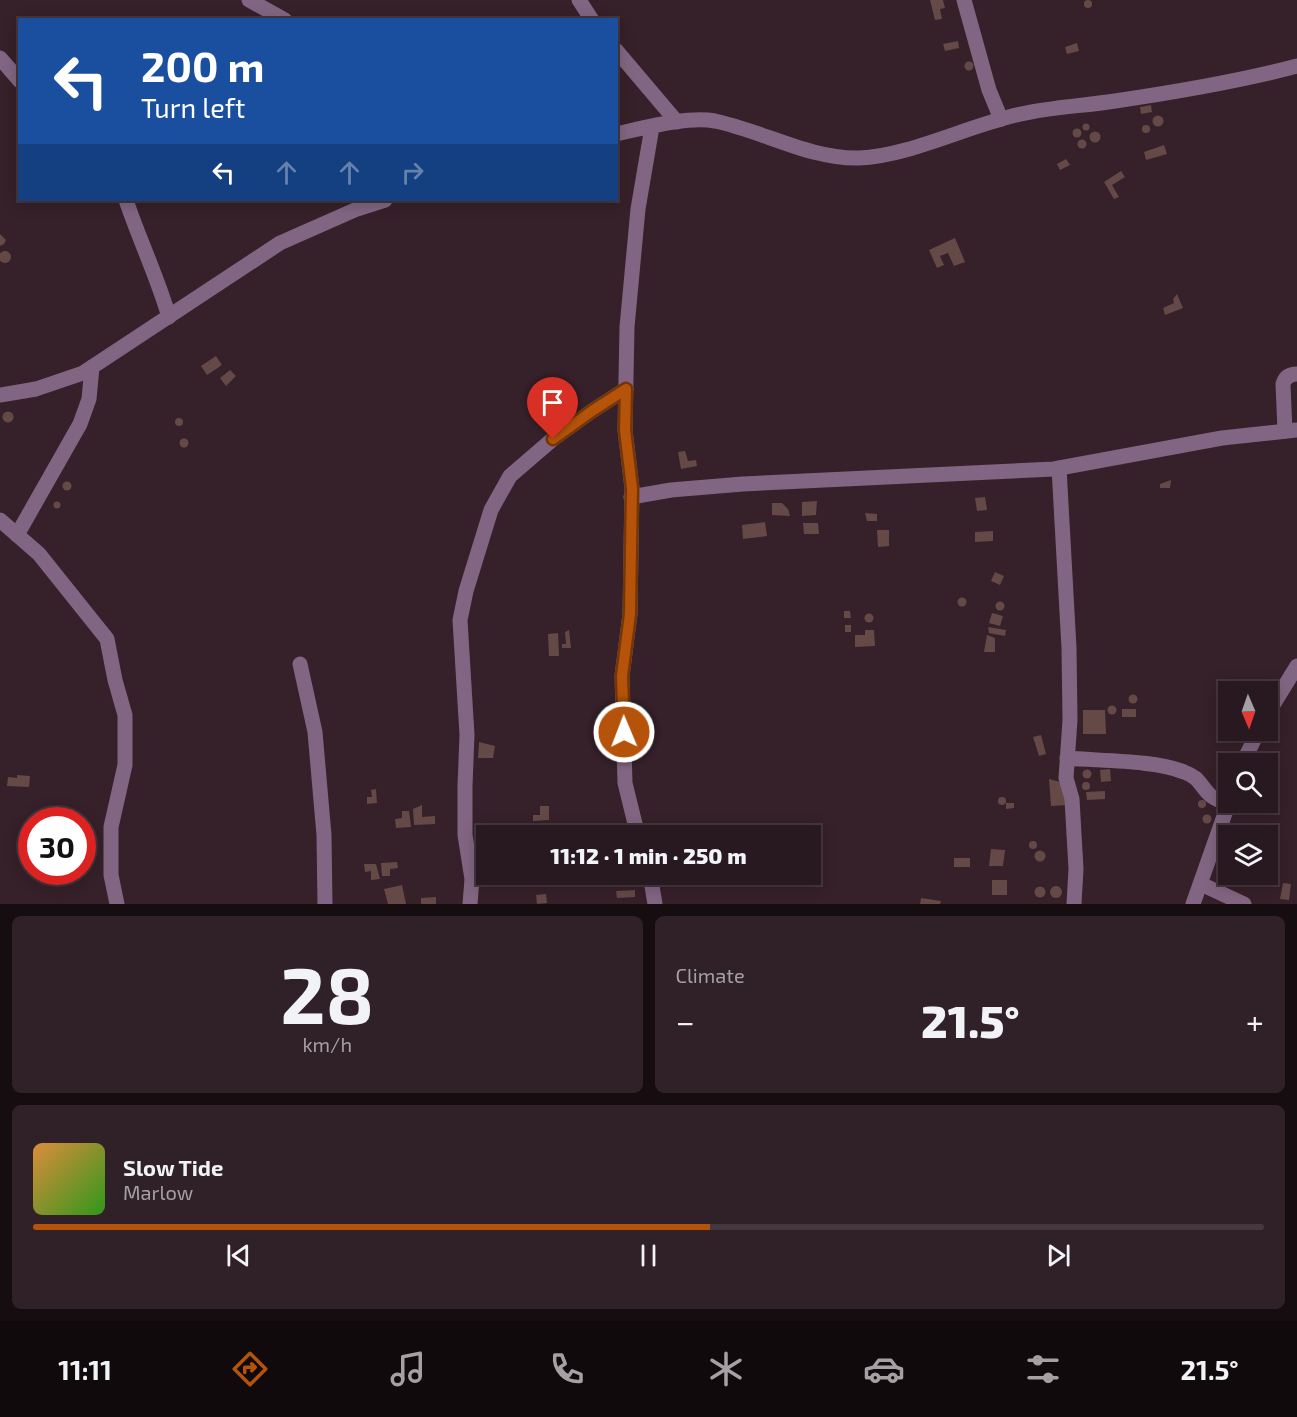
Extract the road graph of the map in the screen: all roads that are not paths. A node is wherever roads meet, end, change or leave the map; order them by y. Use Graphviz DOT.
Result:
graph roads {
  1 [pos="249,0"];
  2 [pos="579,0"];
  3 [pos="964,0"];
  4 [pos="281,18"];
  5 [pos="591,18"];
  6 [pos="618,52"];
  7 [pos="0,58"];
  8 [pos="1297,66"];
  9 [pos="18,79"];
  10 [pos="1001,119"];
  11 [pos="677,122"];
  12 [pos="652,127"];
  13 [pos="618,134"];
  14 [pos="126,201"];
  15 [pos="382,201"];
  16 [pos="169,317"];
  17 [pos="92,367"];
  18 [pos="1297,374"];
  19 [pos="626,389"];
  20 [pos="0,394"];
  21 [pos="1291,430"];
  22 [pos="1059,468"];
  23 [pos="631,497"];
  24 [pos="0,520"];
  25 [pos="17,535"];
  26 [pos="300,664"];
  27 [pos="1297,666"];
  28 [pos="1278,697"];
  29 [pos="1067,758"];
  30 [pos="1218,799"];
  31 [pos="1226,813"];
  32 [pos="634,825"];
  33 [pos="1201,884"];
  34 [pos="652,885"];
  35 [pos="117,904"];
  36 [pos="326,904"];
  37 [pos="470,904"];
  38 [pos="655,904"];
  39 [pos="1074,904"];
  40 [pos="1193,904"];
  41 [pos="1244,904"];
  1 -- 4 [label="street"];
  2 -- 5 [label="street"];
  3 -- 10 [label="street"];
  6 -- 11 [label="street"];
  7 -- 9 [label="street"];
  8 -- 10 [label="street"];
  10 -- 11 [label="street"];
  11 -- 12 [label="street"];
  12 -- 13 [label="street"];
  12 -- 19 [label="street"];
  14 -- 16 [label="street"];
  15 -- 16 [label="street"];
  16 -- 17 [label="street"];
  17 -- 20 [label="street"];
  17 -- 25 [label="street"];
  18 -- 21 [label="street"];
  19 -- 23 [label="street"];
  19 -- 37 [label="street"];
  21 -- 22 [label="street"];
  22 -- 23 [label="street"];
  22 -- 29 [label="street"];
  23 -- 32 [label="street"];
  24 -- 25 [label="street"];
  25 -- 35 [label="street"];
  26 -- 36 [label="street"];
  27 -- 28 [label="street"];
  29 -- 30 [label="street"];
  29 -- 39 [label="street"];
  31 -- 33 [label="street"];
  33 -- 40 [label="street"];
  33 -- 41 [label="street"];
  34 -- 38 [label="street"];
}
